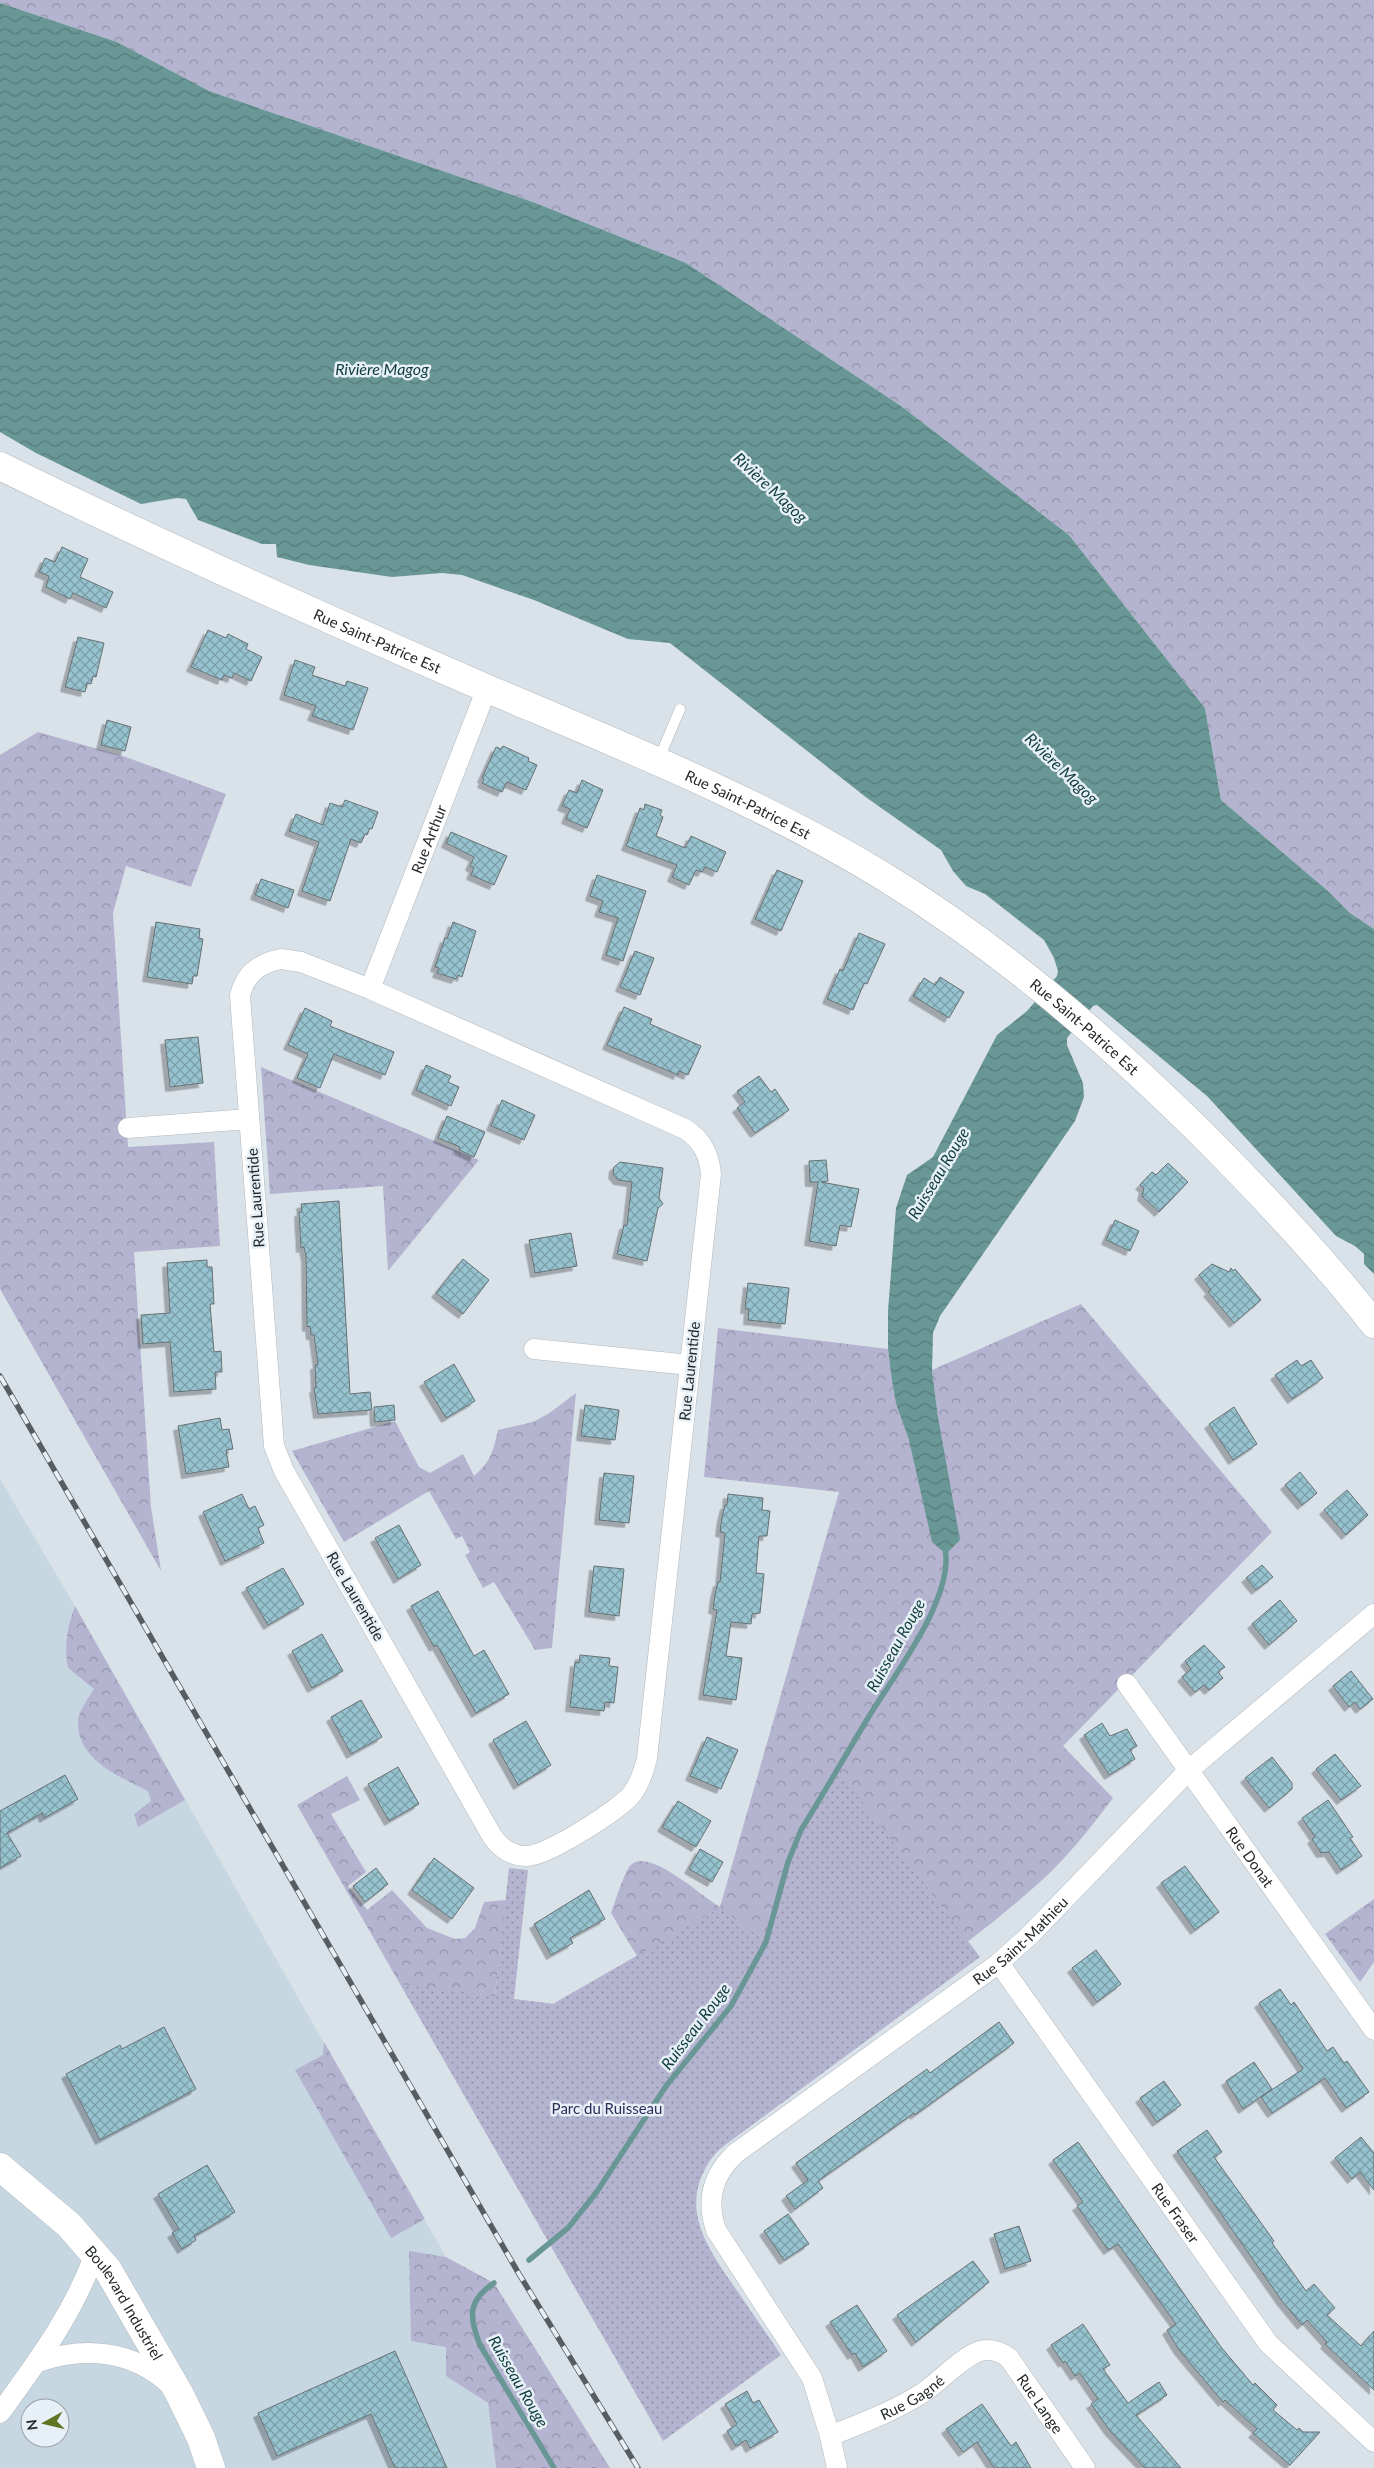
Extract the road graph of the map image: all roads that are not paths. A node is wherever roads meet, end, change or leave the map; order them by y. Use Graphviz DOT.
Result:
graph roads {
  1 [pos="0,466"];
  2 [pos="487,688"];
  3 [pos="680,709"];
  4 [pos="658,762"];
  5 [pos="370,989"];
  6 [pos="249,1119"];
  7 [pos="128,1128"];
  8 [pos="1374,1324"];
  9 [pos="534,1349"];
  10 [pos="690,1365"];
  11 [pos="1374,1614"];
  12 [pos="1128,1684"];
  13 [pos="1189,1770"];
  14 [pos="999,1964"];
  15 [pos="1374,2030"];
  16 [pos="0,2167"];
  17 [pos="96,2253"];
  18 [pos="989,2350"];
  19 [pos="38,2362"];
  20 [pos="179,2394"];
  21 [pos="0,2413"];
  22 [pos="830,2436"];
  23 [pos="1374,2442"];
  24 [pos="211,2468"];
  25 [pos="836,2468"];
  26 [pos="1085,2468"];
  1 -- 2 [label="street, Rue Saint-Patrice Est"];
  2 -- 4 [label="street, Rue Saint-Patrice Est"];
  2 -- 5 [label="street, Rue Arthur"];
  3 -- 4 [label="lane"];
  4 -- 8 [label="street, Rue Saint-Patrice Est"];
  5 -- 6 [label="street, Rue Laurentide"];
  5 -- 10 [label="street, Rue Laurentide"];
  6 -- 7 [label="street"];
  6 -- 10 [label="street, Rue Laurentide"];
  9 -- 10 [label="street"];
  11 -- 13 [label="street, Rue Saint-Mathieu"];
  12 -- 13 [label="street, Rue Donat"];
  13 -- 14 [label="street, Rue Saint-Mathieu"];
  13 -- 15 [label="street, Rue Donat"];
  14 -- 22 [label="street, Rue Saint-Mathieu"];
  14 -- 23 [label="street, Rue Fraser"];
  16 -- 17 [label="street, Boulevard Industriel"];
  17 -- 19 [label="street"];
  17 -- 20 [label="street, Boulevard Industriel"];
  18 -- 22 [label="street, Rue Gagné"];
  18 -- 26 [label="street, Rue Lange"];
  19 -- 20 [label="street"];
  19 -- 21 [label="street"];
  20 -- 24 [label="street, Boulevard Industriel"];
  22 -- 25 [label="street, Rue Saint-Mathieu"];
}
